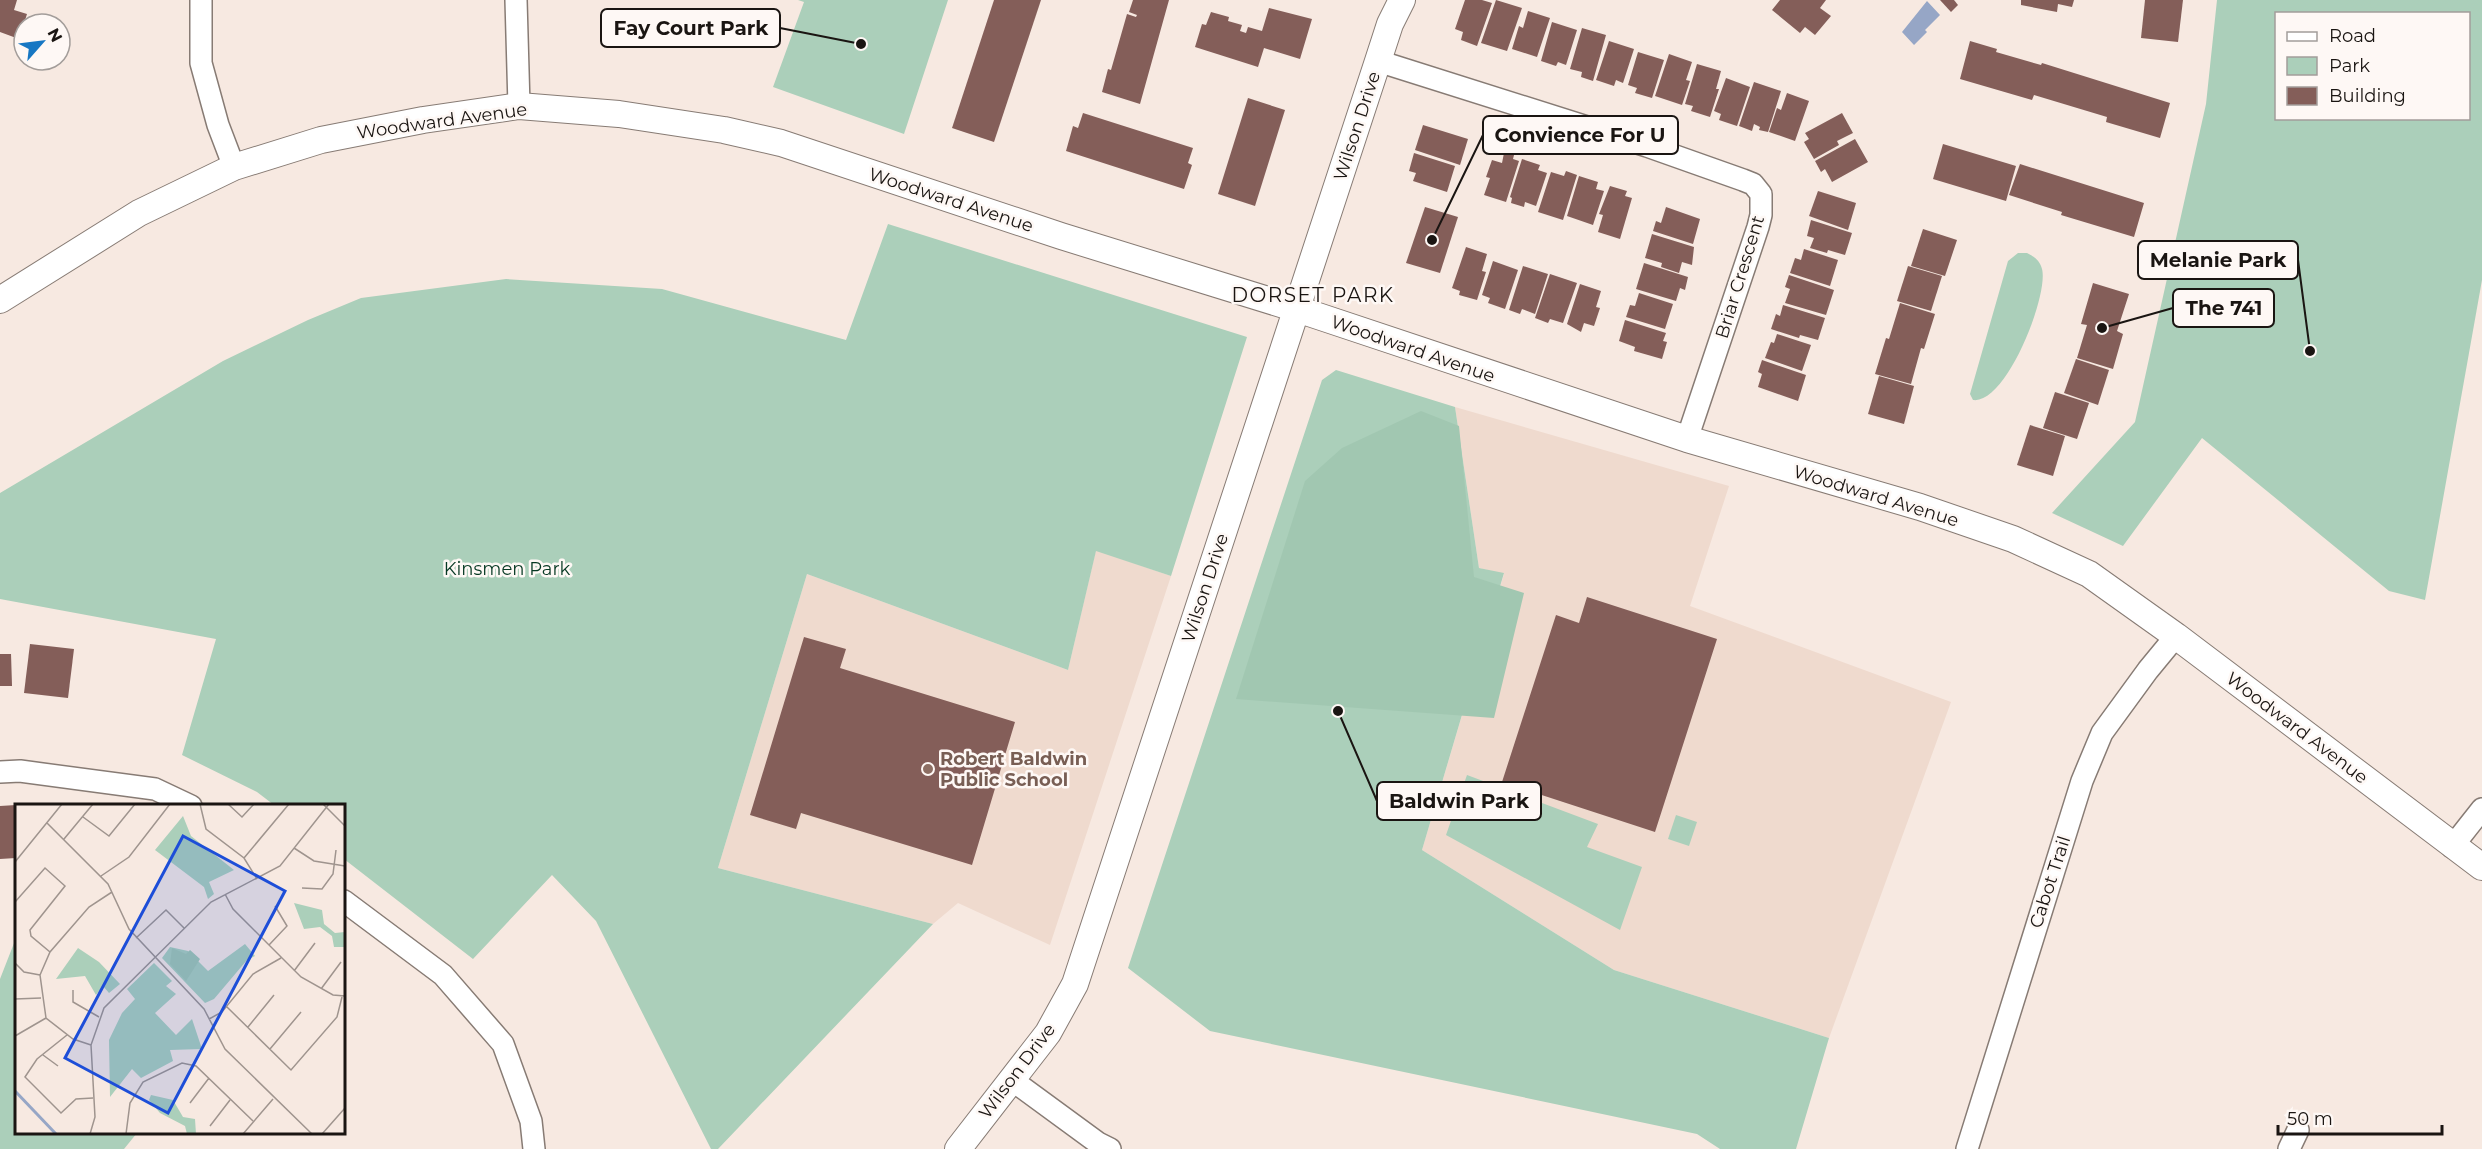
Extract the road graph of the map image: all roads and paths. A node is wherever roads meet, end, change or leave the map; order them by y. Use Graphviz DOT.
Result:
graph roads {
  1 [pos="201,0"];
  2 [pos="516,0"];
  3 [pos="1402,0"];
  4 [pos="1378,62"];
  5 [pos="519,106"];
  6 [pos="234,167"];
  7 [pos="0,300"];
  8 [pos="1297,309"];
  9 [pos="1687,439"];
  10 [pos="2176,636"];
  11 [pos="0,772"];
  12 [pos="186,804"];
  13 [pos="2482,809"];
  14 [pos="2452,847"];
  15 [pos="2482,867"];
  16 [pos="345,902"];
  17 [pos="1012,1080"];
  18 [pos="534,1149"];
  19 [pos="958,1149"];
  20 [pos="1110,1149"];
  21 [pos="1967,1149"];
  1 -- 6 [label="street"];
  2 -- 5 [label="street"];
  3 -- 4 [label="street, Wilson Drive"];
  4 -- 8 [label="street, Wilson Drive"];
  4 -- 9 [label="street, Briar Crescent"];
  5 -- 6 [label="street, Woodward Avenue"];
  5 -- 8 [label="street, Woodward Avenue"];
  6 -- 7 [label="street, Woodward Avenue"];
  8 -- 9 [label="street, Woodward Avenue"];
  8 -- 17 [label="street, Wilson Drive"];
  9 -- 10 [label="street, Woodward Avenue"];
  10 -- 14 [label="street, Woodward Avenue"];
  10 -- 21 [label="street, Cabot Trail"];
  11 -- 12 [label="street"];
  13 -- 14 [label="street"];
  14 -- 15 [label="street, Woodward Avenue"];
  16 -- 18 [label="street"];
  17 -- 19 [label="street, Wilson Drive"];
  17 -- 20 [label="street"];
}
